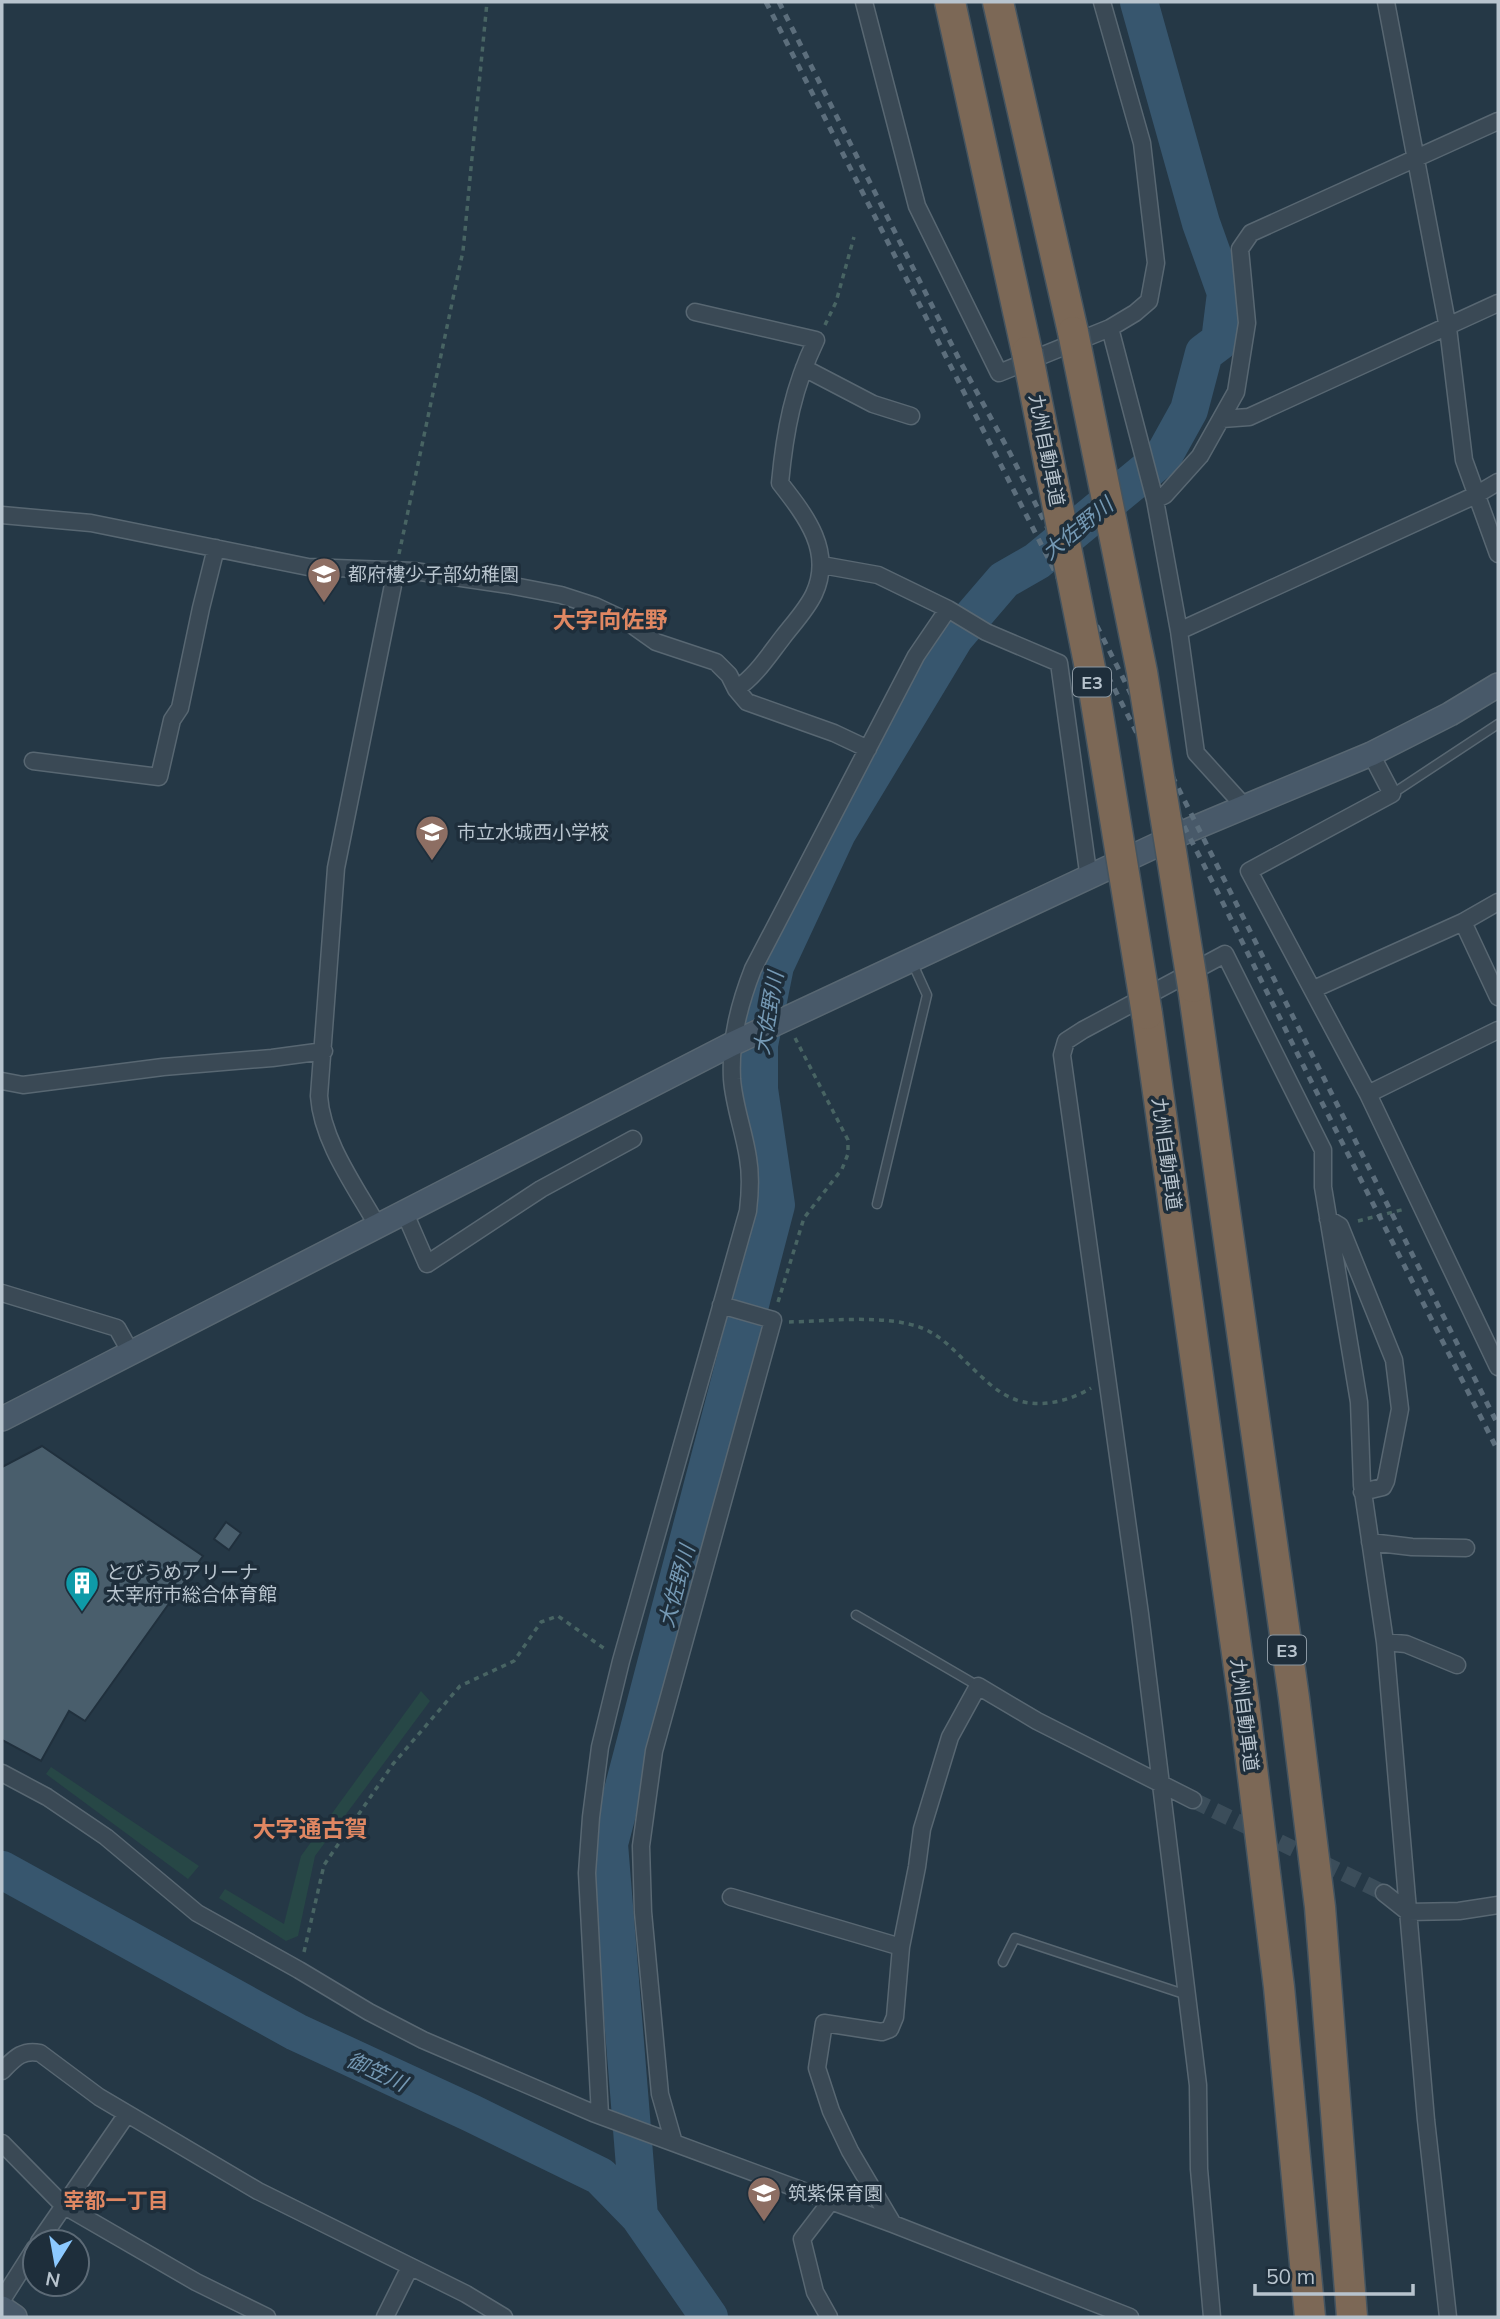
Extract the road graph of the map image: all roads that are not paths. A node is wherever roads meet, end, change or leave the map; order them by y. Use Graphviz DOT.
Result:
graph roads {
  1 [pos="864,2"];
  2 [pos="950,2"];
  3 [pos="998,2"];
  4 [pos="1102,2"];
  5 [pos="1386,2"];
  6 [pos="1498,121"];
  7 [pos="1416,159"];
  8 [pos="1498,303"];
  9 [pos="695,312"];
  10 [pos="1110,328"];
  11 [pos="1448,328"];
  12 [pos="804,368"];
  13 [pos="911,416"];
  14 [pos="1222,419"];
  15 [pos="1498,482"];
  16 [pos="1476,495"];
  17 [pos="1155,500"];
  18 [pos="2,515"];
  19 [pos="216,548"];
  20 [pos="1498,554"];
  21 [pos="822,565"];
  22 [pos="396,570"];
  23 [pos="948,609"];
  24 [pos="1179,631"];
  25 [pos="1498,685"];
  26 [pos="736,689"];
  27 [pos="1498,724"];
  28 [pos="868,749"];
  29 [pos="1371,754"];
  30 [pos="33,761"];
  31 [pos="1392,794"];
  32 [pos="1244,806"];
  33 [pos="1089,879"];
  34 [pos="1498,902"];
  35 [pos="1463,922"];
  36 [pos="911,959"];
  37 [pos="1314,989"];
  38 [pos="1498,997"];
  39 [pos="1498,1030"];
  40 [pos="732,1044"];
  41 [pos="324,1051"];
  42 [pos="2,1081"];
  43 [pos="1368,1094"];
  44 [pos="633,1139"];
  45 [pos="877,1204"];
  46 [pos="404,1211"];
  47 [pos="1334,1222"];
  48 [pos="377,1225"];
  49 [pos="2,1293"];
  50 [pos="722,1305"];
  51 [pos="131,1353"];
  52 [pos="1497,1361"];
  53 [pos="2,1419"];
  54 [pos="1363,1492"];
  55 [pos="1370,1542"];
  56 [pos="1466,1548"];
  57 [pos="856,1615"];
  58 [pos="1385,1642"];
  59 [pos="1457,1665"];
  60 [pos="978,1686"];
  61 [pos="2,1773"];
  62 [pos="1161,1784"];
  63 [pos="1194,1800"];
  64 [pos="1384,1893"];
  65 [pos="731,1897"];
  66 [pos="1498,1905"];
  67 [pos="1408,1912"];
  68 [pos="901,1947"];
  69 [pos="1003,1962"];
  70 [pos="1187,1995"];
  71 [pos="2,2071"];
  72 [pos="127,2114"];
  73 [pos="603,2117"];
  74 [pos="669,2141"];
  75 [pos="2,2143"];
  76 [pos="831,2201"];
  77 [pos="63,2205"];
  78 [pos="892,2224"];
  79 [pos="48,2228"];
  80 [pos="410,2267"];
  81 [pos="21,2270"];
  82 [pos="2,2300"];
  83 [pos="2,2308"];
  84 [pos="15,2317"];
  85 [pos="267,2317"];
  86 [pos="385,2317"];
  87 [pos="504,2317"];
  88 [pos="829,2317"];
  89 [pos="1130,2317"];
  90 [pos="1212,2317"];
  91 [pos="1310,2317"];
  92 [pos="1352,2317"];
  93 [pos="1448,2317"];
  1 -- 10 [label="street"];
  2 -- 91 [label="highway, 九州自動車道 / E3, bridge"];
  3 -- 92 [label="highway, E3, bridge"];
  4 -- 10 [label="street"];
  5 -- 7 [label="street"];
  6 -- 7 [label="street"];
  7 -- 11 [label="street"];
  7 -- 14 [label="street"];
  8 -- 11 [label="street"];
  9 -- 12 [label="street"];
  10 -- 17 [label="street"];
  11 -- 14 [label="street"];
  11 -- 16 [label="street"];
  12 -- 13 [label="street"];
  12 -- 21 [label="street"];
  14 -- 17 [label="street"];
  15 -- 16 [label="street"];
  16 -- 20 [label="street"];
  16 -- 24 [label="street"];
  17 -- 24 [label="street"];
  18 -- 19 [label="street"];
  19 -- 22 [label="street"];
  19 -- 30 [label="street"];
  21 -- 23 [label="street"];
  21 -- 26 [label="street"];
  22 -- 26 [label="street"];
  22 -- 41 [label="street"];
  23 -- 28 [label="street"];
  23 -- 33 [label="street"];
  24 -- 32 [label="street"];
  25 -- 29 [label="street"];
  26 -- 28 [label="street"];
  27 -- 31 [label="lane"];
  28 -- 40 [label="street"];
  29 -- 31 [label="street"];
  29 -- 32 [label="street"];
  31 -- 37 [label="street"];
  32 -- 33 [label="street"];
  33 -- 36 [label="street"];
  34 -- 35 [label="street"];
  35 -- 37 [label="street"];
  35 -- 38 [label="street"];
  36 -- 40 [label="street"];
  36 -- 45 [label="lane"];
  37 -- 43 [label="street"];
  39 -- 43 [label="street"];
  40 -- 46 [label="street"];
  40 -- 50 [label="street"];
  41 -- 42 [label="street"];
  41 -- 48 [label="street"];
  43 -- 52 [label="street"];
  44 -- 46 [label="street"];
  46 -- 48 [label="street"];
  47 -- 54 [label="street"];
  47 -- 54 [label="street"];
  47 -- 62 [label="street"];
  48 -- 51 [label="street"];
  49 -- 51 [label="street"];
  50 -- 73 [label="street"];
  50 -- 74 [label="street"];
  51 -- 53 [label="street"];
  54 -- 55 [label="street"];
  55 -- 56 [label="street"];
  55 -- 58 [label="street"];
  57 -- 60 [label="lane"];
  58 -- 59 [label="street"];
  58 -- 67 [label="street"];
  60 -- 62 [label="street"];
  60 -- 68 [label="street"];
  61 -- 73 [label="street"];
  62 -- 63 [label="street"];
  62 -- 70 [label="street"];
  64 -- 67 [label="street"];
  65 -- 68 [label="street"];
  66 -- 67 [label="street"];
  67 -- 93 [label="street"];
  68 -- 78 [label="street"];
  69 -- 70 [label="lane"];
  70 -- 90 [label="street"];
  71 -- 72 [label="street"];
  72 -- 77 [label="street"];
  72 -- 80 [label="street"];
  73 -- 74 [label="street"];
  74 -- 76 [label="street"];
  75 -- 77 [label="street"];
  76 -- 78 [label="street"];
  76 -- 88 [label="street"];
  77 -- 79 [label="street"];
  77 -- 85 [label="street"];
  78 -- 89 [label="street"];
  80 -- 86 [label="street"];
  80 -- 87 [label="street"];
  81 -- 82 [label="street"];
  83 -- 84 [label="street"];
}
